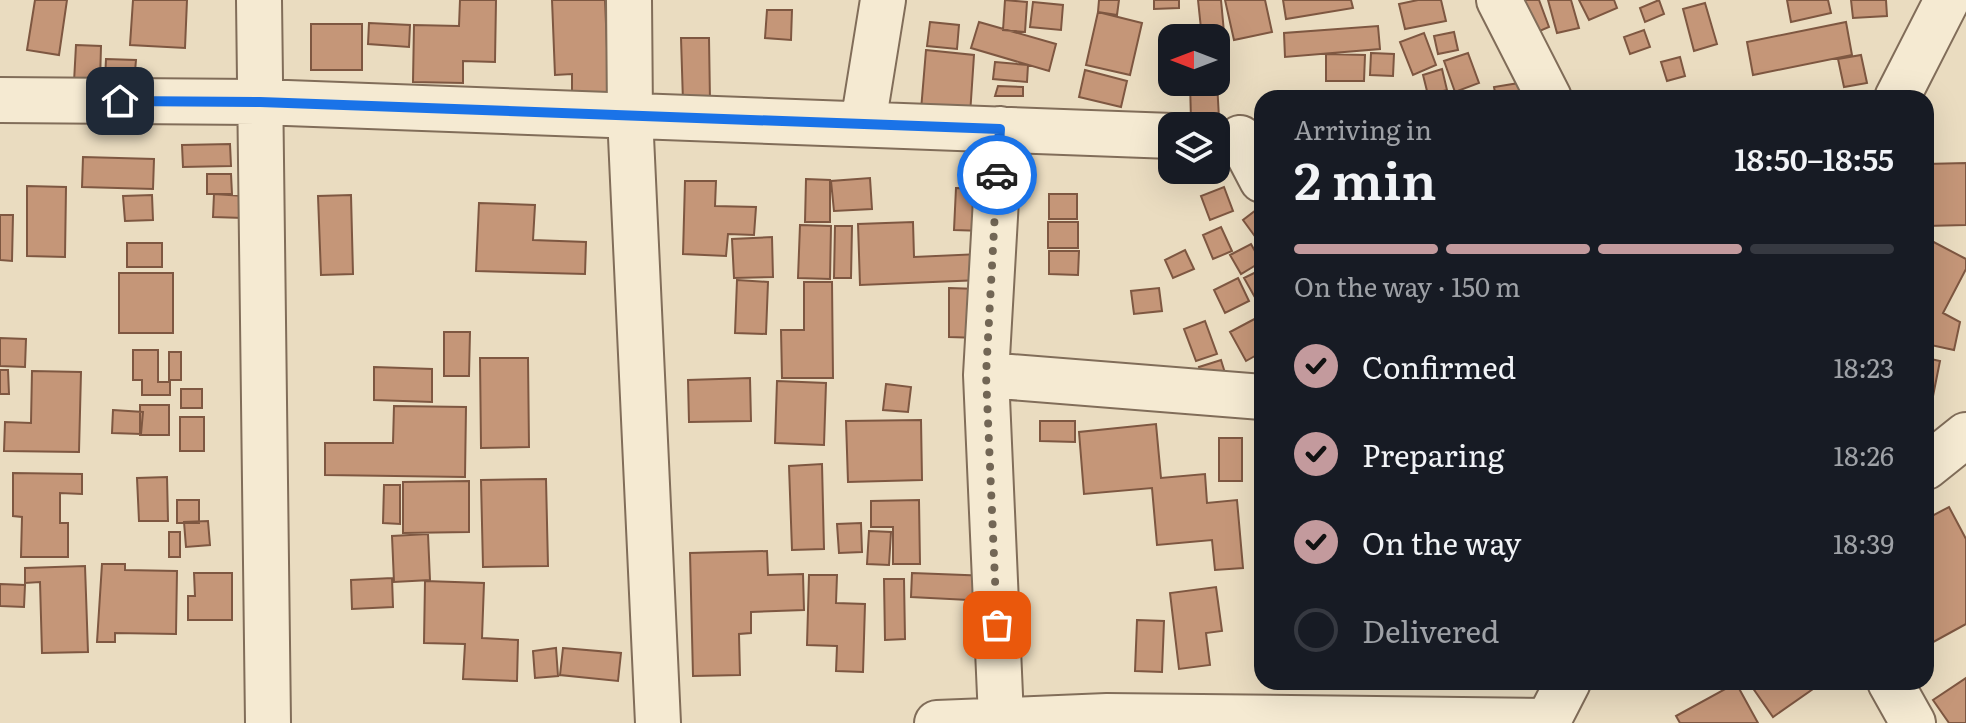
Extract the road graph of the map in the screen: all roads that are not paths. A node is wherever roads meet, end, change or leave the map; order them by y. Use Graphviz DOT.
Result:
graph roads {
  1 [pos="259,0"];
  2 [pos="629,0"];
  3 [pos="883,0"];
  4 [pos="1499,0"];
  5 [pos="1947,0"];
  6 [pos="1545,90"];
  7 [pos="1901,90"];
  8 [pos="0,100"];
  9 [pos="260,102"];
  10 [pos="630,115"];
  11 [pos="863,124"];
  12 [pos="1000,129"];
  13 [pos="1158,135"];
  14 [pos="1239,138"];
  15 [pos="1254,165"];
  16 [pos="986,375"];
  17 [pos="1254,396"];
  18 [pos="1966,435"];
  19 [pos="1934,461"];
  20 [pos="1894,690"];
  21 [pos="1557,699"];
  22 [pos="1001,718"];
  23 [pos="1107,720"];
  24 [pos="268,723"];
  25 [pos="658,723"];
  26 [pos="937,723"];
  27 [pos="1913,723"];
  1 -- 9 [label="street"];
  2 -- 10 [label="street"];
  3 -- 11 [label="street"];
  4 -- 6 [label="street"];
  5 -- 7 [label="street"];
  8 -- 9 [label="street"];
  9 -- 10 [label="street"];
  9 -- 24 [label="street"];
  10 -- 11 [label="street"];
  10 -- 25 [label="street"];
  11 -- 12 [label="street"];
  12 -- 13 [label="street"];
  12 -- 16 [label="street"];
  14 -- 15 [label="street"];
  16 -- 17 [label="street"];
  16 -- 22 [label="street"];
  18 -- 19 [label="street"];
  20 -- 27 [label="street"];
  21 -- 23 [label="street"];
  22 -- 23 [label="street"];
  22 -- 26 [label="street"];
}
